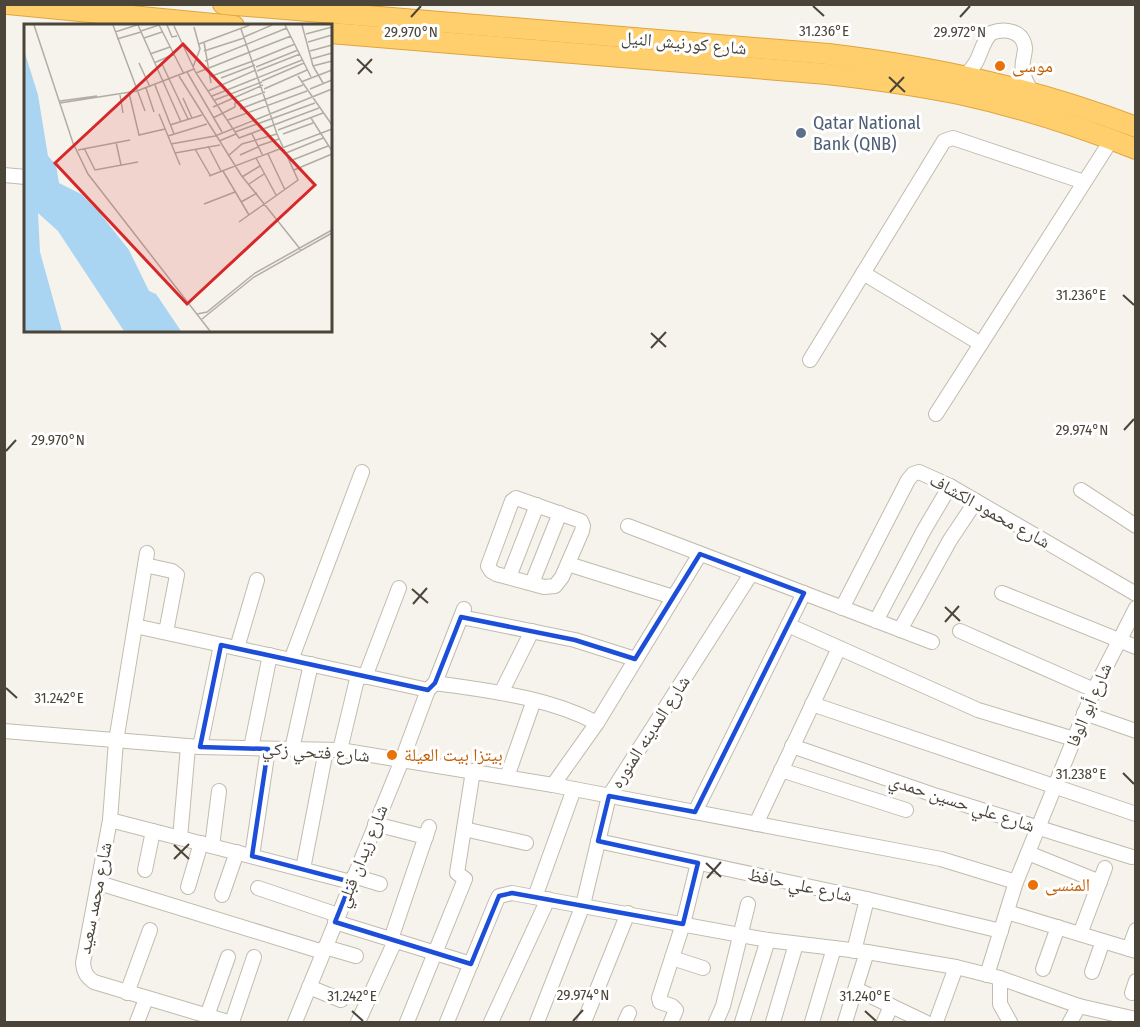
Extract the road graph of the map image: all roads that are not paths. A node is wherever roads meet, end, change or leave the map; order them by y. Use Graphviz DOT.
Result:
graph roads {
  1 [pos="8,4"];
  2 [pos="223,4"];
  3 [pos="82,18"];
  4 [pos="196,24"];
  5 [pos="332,33"];
  6 [pos="965,75"];
  7 [pos="1033,93"];
  8 [pos="1136,127"];
  9 [pos="1112,139"];
  10 [pos="1136,149"];
  11 [pos="4,175"];
  12 [pos="24,177"];
  13 [pos="1084,182"];
  14 [pos="863,273"];
  15 [pos="981,344"];
  16 [pos="810,360"];
  17 [pos="936,414"];
  18 [pos="362,472"];
  19 [pos="950,486"];
  20 [pos="1081,490"];
  21 [pos="976,501"];
  22 [pos="537,505"];
  23 [pos="560,513"];
  24 [pos="628,526"];
  25 [pos="1136,526"];
  26 [pos="700,554"];
  27 [pos="568,564"];
  28 [pos="752,574"];
  29 [pos="509,577"];
  30 [pos="257,580"];
  31 [pos="532,583"];
  32 [pos="399,588"];
  33 [pos="804,593"];
  34 [pos="1002,593"];
  35 [pos="1136,594"];
  36 [pos="673,597"];
  37 [pos="842,608"];
  38 [pos="1136,608"];
  39 [pos="876,621"];
  40 [pos="135,626"];
  41 [pos="788,626"];
  42 [pos="900,630"];
  43 [pos="532,631"];
  44 [pos="960,631"];
  45 [pos="166,633"];
  46 [pos="1118,640"];
  47 [pos="932,642"];
  48 [pos="221,645"];
  49 [pos="1136,647"];
  50 [pos="237,648"];
  51 [pos="839,648"];
  52 [pos="270,655"];
  53 [pos="636,659"];
  54 [pos="291,660"];
  55 [pos="311,664"];
  56 [pos="362,676"];
  57 [pos="432,687"];
  58 [pos="1094,690"];
  59 [pos="501,693"];
  60 [pos="534,700"];
  61 [pos="812,704"];
  62 [pos="1084,713"];
  63 [pos="597,723"];
  64 [pos="1136,730"];
  65 [pos="4,731"];
  66 [pos="1074,740"];
  67 [pos="116,741"];
  68 [pos="792,746"];
  69 [pos="194,747"];
  70 [pos="251,748"];
  71 [pos="268,749"];
  72 [pos="292,749"];
  73 [pos="333,750"];
  74 [pos="402,760"];
  75 [pos="781,770"];
  76 [pos="473,771"];
  77 [pos="507,777"];
  78 [pos="553,784"];
  79 [pos="1055,786"];
  80 [pos="574,789"];
  81 [pos="219,791"];
  82 [pos="609,796"];
  83 [pos="906,810"];
  84 [pos="695,812"];
  85 [pos="1136,814"];
  86 [pos="110,820"];
  87 [pos="375,824"];
  88 [pos="756,824"];
  89 [pos="1038,827"];
  90 [pos="464,829"];
  91 [pos="153,831"];
  92 [pos="180,838"];
  93 [pos="598,841"];
  94 [pos="526,843"];
  95 [pos="206,844"];
  96 [pos="237,852"];
  97 [pos="1028,853"];
  98 [pos="252,856"];
  99 [pos="1132,856"];
  100 [pos="698,862"];
  101 [pos="1106,868"];
  102 [pos="303,869"];
  103 [pos="145,870"];
  104 [pos="352,879"];
  105 [pos="1016,882"];
  106 [pos="1100,882"];
  107 [pos="99,883"];
  108 [pos="380,884"];
  109 [pos="188,887"];
  110 [pos="258,888"];
  111 [pos="222,895"];
  112 [pos="542,898"];
  113 [pos="867,899"];
  114 [pos="748,904"];
  115 [pos="583,905"];
  116 [pos="1007,912"];
  117 [pos="628,913"];
  118 [pos="336,919"];
  119 [pos="683,924"];
  120 [pos="1058,927"];
  121 [pos="150,930"];
  122 [pos="1136,930"];
  123 [pos="1001,931"];
  124 [pos="741,934"];
  125 [pos="1080,934"];
  126 [pos="393,940"];
  127 [pos="768,940"];
  128 [pos="1103,941"];
  129 [pos="796,944"];
  130 [pos="834,948"];
  131 [pos="324,950"];
  132 [pos="1132,950"];
  133 [pos="861,951"];
  134 [pos="436,953"];
  135 [pos="356,956"];
  136 [pos="228,957"];
  137 [pos="254,957"];
  138 [pos="672,958"];
  139 [pos="471,964"];
  140 [pos="956,967"];
  141 [pos="704,968"];
  142 [pos="1043,969"];
  143 [pos="1092,972"];
  144 [pos="993,977"];
  145 [pos="309,987"];
  146 [pos="856,989"];
  147 [pos="127,993"];
  148 [pos="146,999"];
  149 [pos="341,1000"];
  150 [pos="891,1006"];
  151 [pos="1079,1006"];
  152 [pos="203,1018"];
  153 [pos="1136,1019"];
  154 [pos="138,1023"];
  155 [pos="230,1023"];
  156 [pos="295,1023"];
  157 [pos="358,1023"];
  158 [pos="407,1023"];
  159 [pos="447,1023"];
  160 [pos="491,1023"];
  161 [pos="537,1023"];
  162 [pos="584,1023"];
  163 [pos="671,1023"];
  164 [pos="716,1023"];
  165 [pos="742,1023"];
  166 [pos="773,1023"];
  167 [pos="812,1023"];
  168 [pos="845,1023"];
  169 [pos="884,1023"];
  170 [pos="925,1023"];
  171 [pos="936,1023"];
  172 [pos="1010,1023"];
  173 [pos="1070,1023"];
  1 -- 3 [label="highway"];
  2 -- 6 [label="highway, شارع كورنيش النيل"];
  3 -- 4 [label="highway"];
  5 -- 9 [label="highway, شارع كورنيش النيل"];
  6 -- 7 [label="highway, شارع كورنيش النيل"];
  6 -- 7 [label="street"];
  7 -- 8 [label="highway, شارع كورنيش النيل"];
  9 -- 10 [label="highway, شارع كورنيش النيل"];
  9 -- 13 [label="street"];
  11 -- 12 [label="street"];
  13 -- 14 [label="street"];
  13 -- 15 [label="street"];
  14 -- 15 [label="street"];
  14 -- 16 [label="street"];
  15 -- 17 [label="street"];
  18 -- 54 [label="street"];
  19 -- 21 [label="street, شارع محمود الكشاف"];
  19 -- 37 [label="street, شارع محمود الكشاف"];
  19 -- 39 [label="street"];
  20 -- 25 [label="street"];
  21 -- 35 [label="street, شارع محمود الكشاف"];
  21 -- 42 [label="street"];
  22 -- 23 [label="street"];
  22 -- 29 [label="street"];
  22 -- 29 [label="street"];
  23 -- 27 [label="street"];
  23 -- 31 [label="street"];
  24 -- 26 [label="street"];
  26 -- 28 [label="street"];
  26 -- 36 [label="street"];
  27 -- 31 [label="street"];
  27 -- 36 [label="street"];
  28 -- 33 [label="street"];
  28 -- 82 [label="street, شارع المدينه المنوره"];
  29 -- 31 [label="street"];
  30 -- 50 [label="street"];
  32 -- 56 [label="street"];
  33 -- 37 [label="street"];
  33 -- 41 [label="street"];
  34 -- 46 [label="street"];
  36 -- 53 [label="street"];
  37 -- 39 [label="street"];
  38 -- 46 [label="street, شارع أبو الوفا"];
  39 -- 42 [label="street"];
  40 -- 45 [label="street"];
  40 -- 45 [label="street, شارع محمد سعيد"];
  40 -- 67 [label="street, شارع محمد سعيد"];
  41 -- 51 [label="street"];
  41 -- 84 [label="street"];
  42 -- 47 [label="street"];
  43 -- 53 [label="street"];
  43 -- 57 [label="street, شارع زيدان قبلي"];
  43 -- 59 [label="street"];
  44 -- 58 [label="street"];
  45 -- 48 [label="street"];
  46 -- 49 [label="street"];
  46 -- 58 [label="street, شارع أبو الوفا"];
  48 -- 50 [label="street"];
  48 -- 69 [label="street"];
  50 -- 52 [label="street"];
  51 -- 61 [label="street"];
  51 -- 66 [label="street"];
  52 -- 54 [label="street"];
  52 -- 70 [label="street"];
  53 -- 63 [label="street"];
  54 -- 55 [label="street"];
  55 -- 56 [label="street"];
  55 -- 72 [label="street"];
  56 -- 57 [label="street"];
  56 -- 73 [label="street"];
  57 -- 59 [label="street"];
  57 -- 74 [label="street, شارع زيدان قبلي"];
  58 -- 62 [label="street, شارع أبو الوفا"];
  59 -- 60 [label="street"];
  60 -- 63 [label="street"];
  60 -- 77 [label="street"];
  61 -- 68 [label="street"];
  61 -- 79 [label="street"];
  62 -- 64 [label="street"];
  62 -- 66 [label="street, شارع أبو الوفا"];
  63 -- 78 [label="street"];
  65 -- 67 [label="street, شارع فتحي زكي"];
  66 -- 79 [label="street, شارع أبو الوفا"];
  67 -- 69 [label="street, شارع فتحي زكي"];
  67 -- 86 [label="street, شارع محمد سعيد"];
  68 -- 75 [label="street"];
  68 -- 89 [label="street, شارع علي حسين حمدي"];
  69 -- 70 [label="street, شارع فتحي زكي"];
  69 -- 92 [label="street"];
  70 -- 71 [label="street, شارع فتحي زكي"];
  71 -- 72 [label="street, شارع فتحي زكي"];
  71 -- 98 [label="street"];
  72 -- 73 [label="street, شارع فتحي زكي"];
  73 -- 74 [label="street, شارع فتحي زكي"];
  73 -- 102 [label="street"];
  74 -- 76 [label="street, شارع فتحي زكي"];
  74 -- 87 [label="street, شارع زيدان قبلي"];
  75 -- 83 [label="street"];
  75 -- 88 [label="street"];
  76 -- 77 [label="street, شارع فتحي زكي"];
  76 -- 90 [label="street"];
  77 -- 78 [label="street, شارع فتحي زكي"];
  78 -- 80 [label="street, شارع فتحي زكي"];
  79 -- 85 [label="street"];
  79 -- 89 [label="street, شارع أبو الوفا"];
  80 -- 82 [label="street, شارع فتحي زكي"];
  80 -- 112 [label="street"];
  81 -- 95 [label="street"];
  82 -- 84 [label="street, شارع فتحي زكي"];
  82 -- 93 [label="street, شارع المدينه المنوره"];
  84 -- 88 [label="street, شارع فتحي زكي"];
  86 -- 91 [label="street"];
  86 -- 107 [label="street, شارع محمد سعيد"];
  87 -- 104 [label="street, شارع زيدان قبلي"];
  87 -- 126 [label="street"];
  88 -- 105 [label="street, شارع فتحي زكي"];
  89 -- 97 [label="street, شارع أبو الوفا"];
  89 -- 99 [label="street, شارع علي حسين حمدي"];
  90 -- 94 [label="street"];
  90 -- 134 [label="street"];
  91 -- 92 [label="street"];
  91 -- 103 [label="street"];
  92 -- 95 [label="street"];
  93 -- 100 [label="street, شارع علي حافظ"];
  93 -- 115 [label="street, شارع المدينه المنوره"];
  95 -- 96 [label="street"];
  95 -- 109 [label="street"];
  96 -- 98 [label="street"];
  96 -- 111 [label="street"];
  97 -- 105 [label="street, شارع أبو الوفا"];
  97 -- 106 [label="street"];
  98 -- 102 [label="street"];
  100 -- 113 [label="street, شارع علي حافظ"];
  100 -- 119 [label="street"];
  101 -- 106 [label="street"];
  102 -- 104 [label="street"];
  104 -- 108 [label="street"];
  104 -- 118 [label="street, شارع زيدان قبلي"];
  105 -- 116 [label="street, شارع أبو الوفا"];
  106 -- 125 [label="street"];
  107 -- 131 [label="street"];
  107 -- 147 [label="street, شارع محمد سعيد"];
  110 -- 118 [label="street"];
  112 -- 115 [label="street"];
  112 -- 139 [label="street"];
  112 -- 160 [label="street"];
  113 -- 123 [label="street, شارع علي حافظ"];
  113 -- 133 [label="street"];
  114 -- 124 [label="street"];
  115 -- 117 [label="street"];
  115 -- 161 [label="street, شارع المدينه المنوره"];
  116 -- 120 [label="street"];
  116 -- 123 [label="street, شارع أبو الوفا"];
  117 -- 119 [label="street"];
  117 -- 162 [label="street"];
  118 -- 126 [label="street"];
  118 -- 131 [label="street, شارع زيدان قبلي"];
  119 -- 124 [label="street"];
  119 -- 138 [label="street"];
  120 -- 125 [label="street"];
  120 -- 142 [label="street"];
  121 -- 147 [label="street"];
  122 -- 132 [label="street"];
  123 -- 144 [label="street, شارع أبو الوفا"];
  124 -- 127 [label="street"];
  124 -- 164 [label="street"];
  125 -- 128 [label="street"];
  126 -- 134 [label="street"];
  126 -- 157 [label="street"];
  127 -- 129 [label="street"];
  127 -- 165 [label="street"];
  128 -- 132 [label="street"];
  128 -- 143 [label="street"];
  129 -- 130 [label="street"];
  129 -- 166 [label="street"];
  130 -- 133 [label="street"];
  130 -- 167 [label="street"];
  131 -- 135 [label="street"];
  131 -- 145 [label="street, شارع زيدان قبلي"];
  133 -- 140 [label="street"];
  133 -- 146 [label="street"];
  134 -- 139 [label="street"];
  134 -- 158 [label="street"];
  136 -- 152 [label="street"];
  137 -- 155 [label="street"];
  138 -- 141 [label="street"];
  138 -- 163 [label="street"];
  139 -- 159 [label="street"];
  140 -- 144 [label="street"];
  140 -- 171 [label="street"];
  144 -- 151 [label="street"];
  144 -- 172 [label="street"];
  145 -- 149 [label="street"];
  145 -- 156 [label="street, شارع زيدان قبلي"];
  146 -- 150 [label="street"];
  146 -- 168 [label="street"];
  147 -- 148 [label="street, شارع محمد سعيد"];
  148 -- 152 [label="street, شارع محمد سعيد"];
  148 -- 154 [label="street"];
  150 -- 169 [label="street"];
  150 -- 170 [label="street"];
  151 -- 153 [label="street"];
  151 -- 173 [label="street"];
  152 -- 155 [label="street, شارع محمد سعيد"];
}
